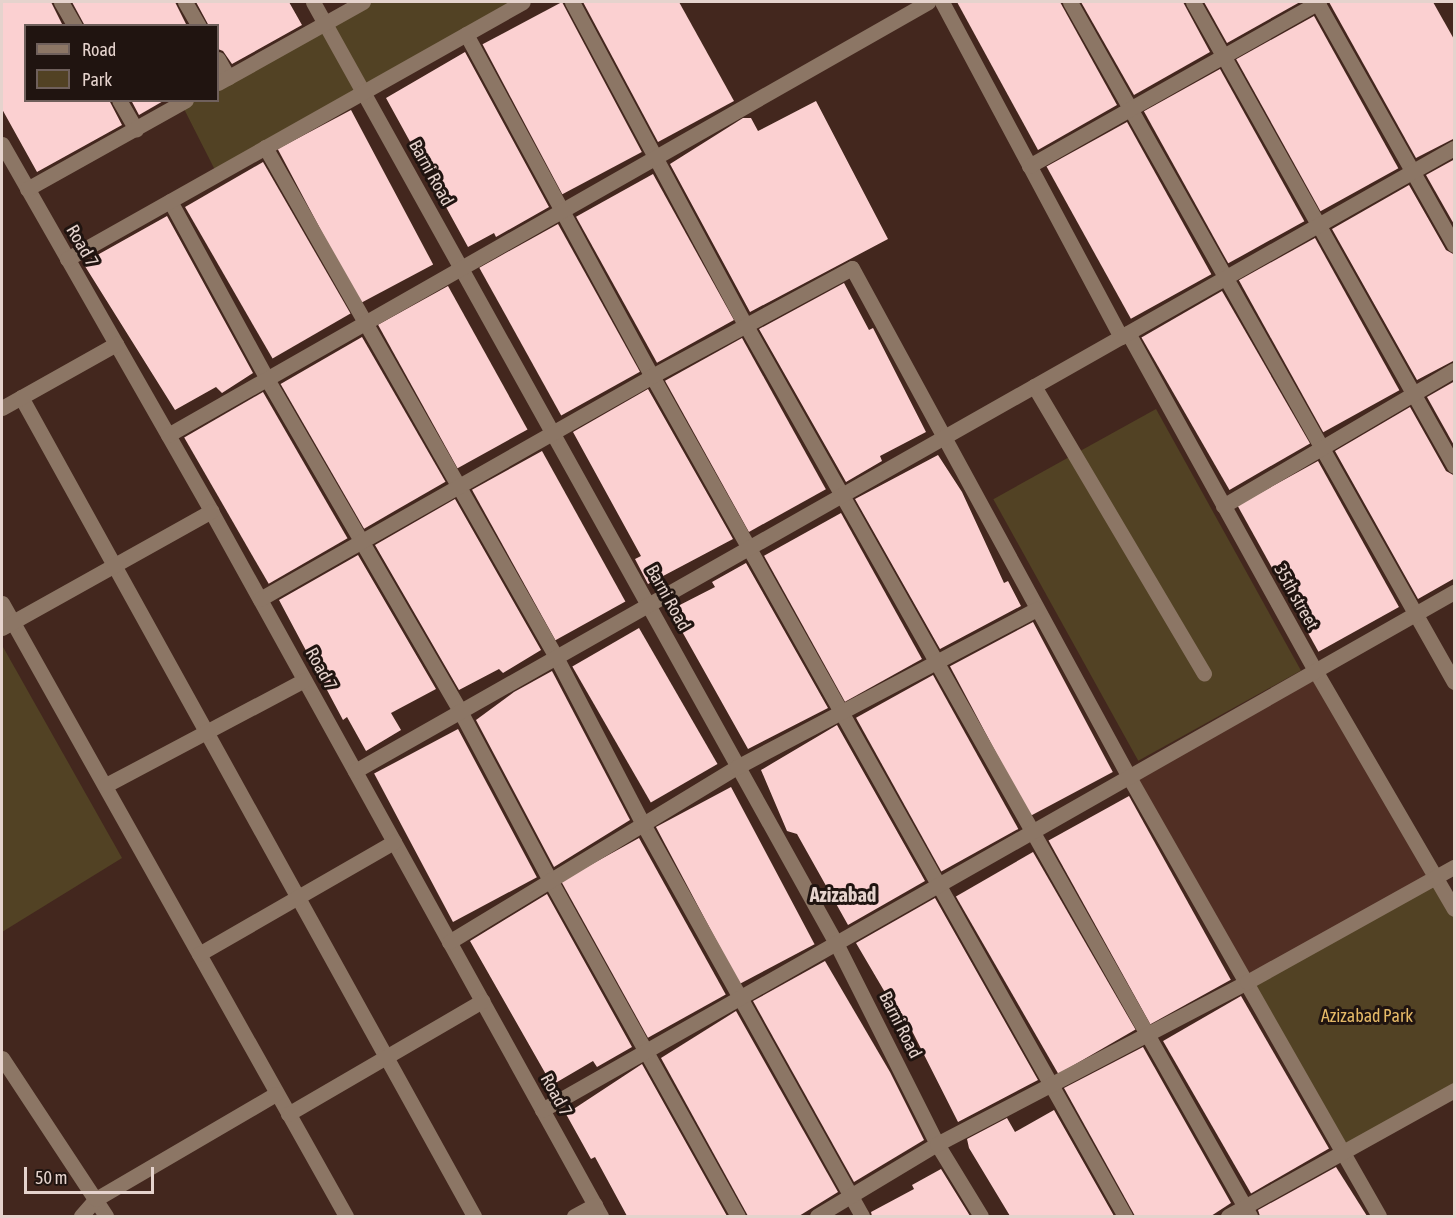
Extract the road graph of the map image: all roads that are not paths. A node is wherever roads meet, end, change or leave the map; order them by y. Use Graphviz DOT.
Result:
graph roads {
  1 [pos="61,2"];
  2 [pos="185,2"];
  3 [pos="312,2"];
  4 [pos="363,2"];
  5 [pos="523,2"];
  6 [pos="572,2"];
  7 [pos="928,2"];
  8 [pos="942,2"];
  9 [pos="1070,2"];
  10 [pos="1193,2"];
  11 [pos="1318,2"];
  12 [pos="325,23"];
  13 [pos="74,24"];
  14 [pos="198,24"];
  15 [pos="466,34"];
  16 [pos="1223,56"];
  17 [pos="219,63"];
  18 [pos="223,80"];
  19 [pos="363,92"];
  20 [pos="120,102"];
  21 [pos="182,102"];
  22 [pos="1130,108"];
  23 [pos="135,129"];
  24 [pos="2,144"];
  25 [pos="265,147"];
  26 [pos="1455,148"];
  27 [pos="654,158"];
  28 [pos="1029,166"];
  29 [pos="1413,172"];
  30 [pos="27,189"];
  31 [pos="170,201"];
  32 [pos="560,211"];
  33 [pos="1318,225"];
  34 [pos="1455,245"];
  35 [pos="67,259"];
  36 [pos="461,268"];
  37 [pos="1226,277"];
  38 [pos="367,322"];
  39 [pos="745,324"];
  40 [pos="1124,335"];
  41 [pos="116,344"];
  42 [pos="1455,370"];
  43 [pos="652,376"];
  44 [pos="267,379"];
  45 [pos="1034,386"];
  46 [pos="1414,392"];
  47 [pos="21,397"];
  48 [pos="2,408"];
  49 [pos="552,432"];
  50 [pos="168,435"];
  51 [pos="946,436"];
  52 [pos="1323,447"];
  53 [pos="1455,466"];
  54 [pos="459,485"];
  55 [pos="842,495"];
  56 [pos="1222,506"];
  57 [pos="211,511"];
  58 [pos="361,541"];
  59 [pos="750,546"];
  60 [pos="113,565"];
  61 [pos="1455,592"];
  62 [pos="260,599"];
  63 [pos="2,603"];
  64 [pos="649,604"];
  65 [pos="1037,609"];
  66 [pos="1417,614"];
  67 [pos="7,625"];
  68 [pos="556,657"];
  69 [pos="938,661"];
  70 [pos="1316,672"];
  71 [pos="1204,674"];
  72 [pos="304,680"];
  73 [pos="1455,682"];
  74 [pos="460,711"];
  75 [pos="842,712"];
  76 [pos="206,732"];
  77 [pos="737,767"];
  78 [pos="355,771"];
  79 [pos="1129,777"];
  80 [pos="106,785"];
  81 [pos="643,824"];
  82 [pos="1033,832"];
  83 [pos="394,842"];
  84 [pos="1455,867"];
  85 [pos="1436,877"];
  86 [pos="550,880"];
  87 [pos="939,885"];
  88 [pos="297,897"];
  89 [pos="1455,909"];
  90 [pos="449,942"];
  91 [pos="836,943"];
  92 [pos="199,954"];
  93 [pos="1247,982"];
  94 [pos="742,996"];
  95 [pos="482,1001"];
  96 [pos="1147,1034"];
  97 [pos="647,1050"];
  98 [pos="386,1057"];
  99 [pos="2,1058"];
  100 [pos="1052,1084"];
  101 [pos="1455,1090"];
  102 [pos="276,1094"];
  103 [pos="542,1110"];
  104 [pos="288,1114"];
  105 [pos="937,1144"];
  106 [pos="1343,1153"];
  107 [pos="850,1196"];
  108 [pos="96,1199"];
  109 [pos="598,1211"];
  110 [pos="1247,1212"];
  111 [pos="81,1216"];
  112 [pos="106,1216"];
  113 [pos="346,1216"];
  114 [pos="474,1216"];
  115 [pos="574,1216"];
  116 [pos="738,1216"];
  117 [pos="817,1216"];
  118 [pos="862,1216"];
  119 [pos="981,1216"];
  120 [pos="1125,1216"];
  121 [pos="1228,1216"];
  122 [pos="1379,1216"];
  1 -- 13 [label="street"];
  2 -- 14 [label="street"];
  3 -- 12 [label="street, Barni Road"];
  4 -- 12 [label="street"];
  5 -- 15 [label="street"];
  6 -- 27 [label="street"];
  7 -- 27 [label="street"];
  8 -- 28 [label="street, 35th street"];
  9 -- 22 [label="street"];
  10 -- 16 [label="street"];
  11 -- 16 [label="street"];
  11 -- 29 [label="street"];
  12 -- 18 [label="street"];
  12 -- 19 [label="street, Barni Road"];
  15 -- 19 [label="street"];
  15 -- 32 [label="street"];
  16 -- 22 [label="street"];
  16 -- 33 [label="street"];
  17 -- 18 [label="street"];
  19 -- 25 [label="street"];
  19 -- 36 [label="street, Barni Road"];
  20 -- 23 [label="street"];
  21 -- 23 [label="street"];
  22 -- 28 [label="street"];
  22 -- 37 [label="street"];
  23 -- 30 [label="street"];
  24 -- 30 [label="street, Road 7"];
  25 -- 31 [label="street"];
  25 -- 38 [label="street"];
  26 -- 29 [label="street"];
  27 -- 32 [label="street"];
  27 -- 39 [label="street"];
  28 -- 40 [label="street, 35th street"];
  29 -- 33 [label="street"];
  29 -- 34 [label="street"];
  30 -- 35 [label="street, Road 7"];
  31 -- 35 [label="street"];
  31 -- 44 [label="street"];
  32 -- 36 [label="street"];
  32 -- 43 [label="street"];
  33 -- 37 [label="street"];
  33 -- 46 [label="street"];
  35 -- 41 [label="street, Road 7"];
  36 -- 38 [label="street"];
  36 -- 49 [label="street, Barni Road"];
  37 -- 40 [label="street"];
  37 -- 52 [label="street"];
  38 -- 44 [label="street"];
  38 -- 54 [label="street"];
  39 -- 43 [label="street"];
  39 -- 51 [label="street"];
  39 -- 55 [label="street"];
  40 -- 45 [label="street"];
  40 -- 56 [label="street, 35th street"];
  41 -- 47 [label="street"];
  41 -- 50 [label="street, Road 7"];
  42 -- 46 [label="street"];
  43 -- 49 [label="street"];
  43 -- 59 [label="street"];
  44 -- 50 [label="street"];
  44 -- 58 [label="street"];
  45 -- 51 [label="street"];
  45 -- 71 [label="street"];
  46 -- 52 [label="street"];
  46 -- 53 [label="street"];
  47 -- 48 [label="street"];
  47 -- 60 [label="street"];
  49 -- 54 [label="street"];
  49 -- 64 [label="street, Barni Road"];
  50 -- 57 [label="street, Road 7"];
  51 -- 55 [label="street"];
  51 -- 65 [label="street"];
  52 -- 56 [label="street"];
  52 -- 66 [label="street"];
  54 -- 58 [label="street"];
  54 -- 68 [label="street"];
  55 -- 59 [label="street"];
  55 -- 69 [label="street"];
  56 -- 70 [label="street, 35th street"];
  57 -- 60 [label="street"];
  57 -- 62 [label="street, Road 7"];
  58 -- 62 [label="street"];
  58 -- 74 [label="street"];
  59 -- 64 [label="street"];
  59 -- 75 [label="street"];
  60 -- 67 [label="street"];
  60 -- 76 [label="street"];
  61 -- 66 [label="street"];
  62 -- 72 [label="street, Road 7"];
  63 -- 67 [label="street"];
  64 -- 68 [label="street"];
  64 -- 77 [label="street, Barni Road"];
  65 -- 69 [label="street"];
  65 -- 79 [label="street"];
  66 -- 70 [label="street"];
  66 -- 73 [label="street"];
  67 -- 80 [label="street"];
  68 -- 74 [label="street"];
  68 -- 81 [label="street"];
  69 -- 75 [label="street"];
  69 -- 82 [label="street"];
  70 -- 79 [label="street"];
  70 -- 85 [label="street, 35th street"];
  72 -- 76 [label="street"];
  72 -- 78 [label="street, Road 7"];
  74 -- 78 [label="street"];
  74 -- 86 [label="street"];
  75 -- 77 [label="street"];
  75 -- 87 [label="street"];
  76 -- 80 [label="street"];
  76 -- 88 [label="street"];
  77 -- 81 [label="street"];
  77 -- 91 [label="street, Barni Road"];
  78 -- 83 [label="street, Road 7"];
  79 -- 82 [label="street"];
  79 -- 93 [label="street"];
  80 -- 92 [label="street"];
  81 -- 86 [label="street"];
  81 -- 94 [label="street"];
  82 -- 87 [label="street"];
  82 -- 96 [label="street"];
  83 -- 88 [label="street"];
  83 -- 90 [label="street, Road 7"];
  84 -- 85 [label="street"];
  85 -- 89 [label="street, 35th street"];
  85 -- 93 [label="street"];
  86 -- 90 [label="street"];
  86 -- 97 [label="street"];
  87 -- 91 [label="street"];
  87 -- 100 [label="street"];
  88 -- 92 [label="street"];
  88 -- 98 [label="street"];
  90 -- 95 [label="street, Road 7"];
  91 -- 94 [label="street"];
  91 -- 105 [label="street, Barni Road"];
  92 -- 102 [label="street"];
  93 -- 96 [label="street"];
  93 -- 106 [label="street"];
  94 -- 97 [label="street"];
  94 -- 107 [label="street"];
  95 -- 98 [label="street"];
  95 -- 103 [label="street, Road 7"];
  96 -- 100 [label="street"];
  96 -- 110 [label="street"];
  97 -- 103 [label="street"];
  97 -- 116 [label="street"];
  98 -- 104 [label="street"];
  98 -- 114 [label="street"];
  99 -- 108 [label="street"];
  100 -- 105 [label="street"];
  100 -- 120 [label="street"];
  101 -- 106 [label="street"];
  102 -- 104 [label="street"];
  102 -- 108 [label="street"];
  103 -- 109 [label="street, Road 7"];
  104 -- 113 [label="street"];
  105 -- 107 [label="street"];
  105 -- 119 [label="street, Barni Road"];
  106 -- 110 [label="street"];
  106 -- 122 [label="street"];
  107 -- 117 [label="street"];
  107 -- 118 [label="street"];
  108 -- 111 [label="street"];
  108 -- 112 [label="street"];
  109 -- 115 [label="street"];
  110 -- 121 [label="street"];
}
